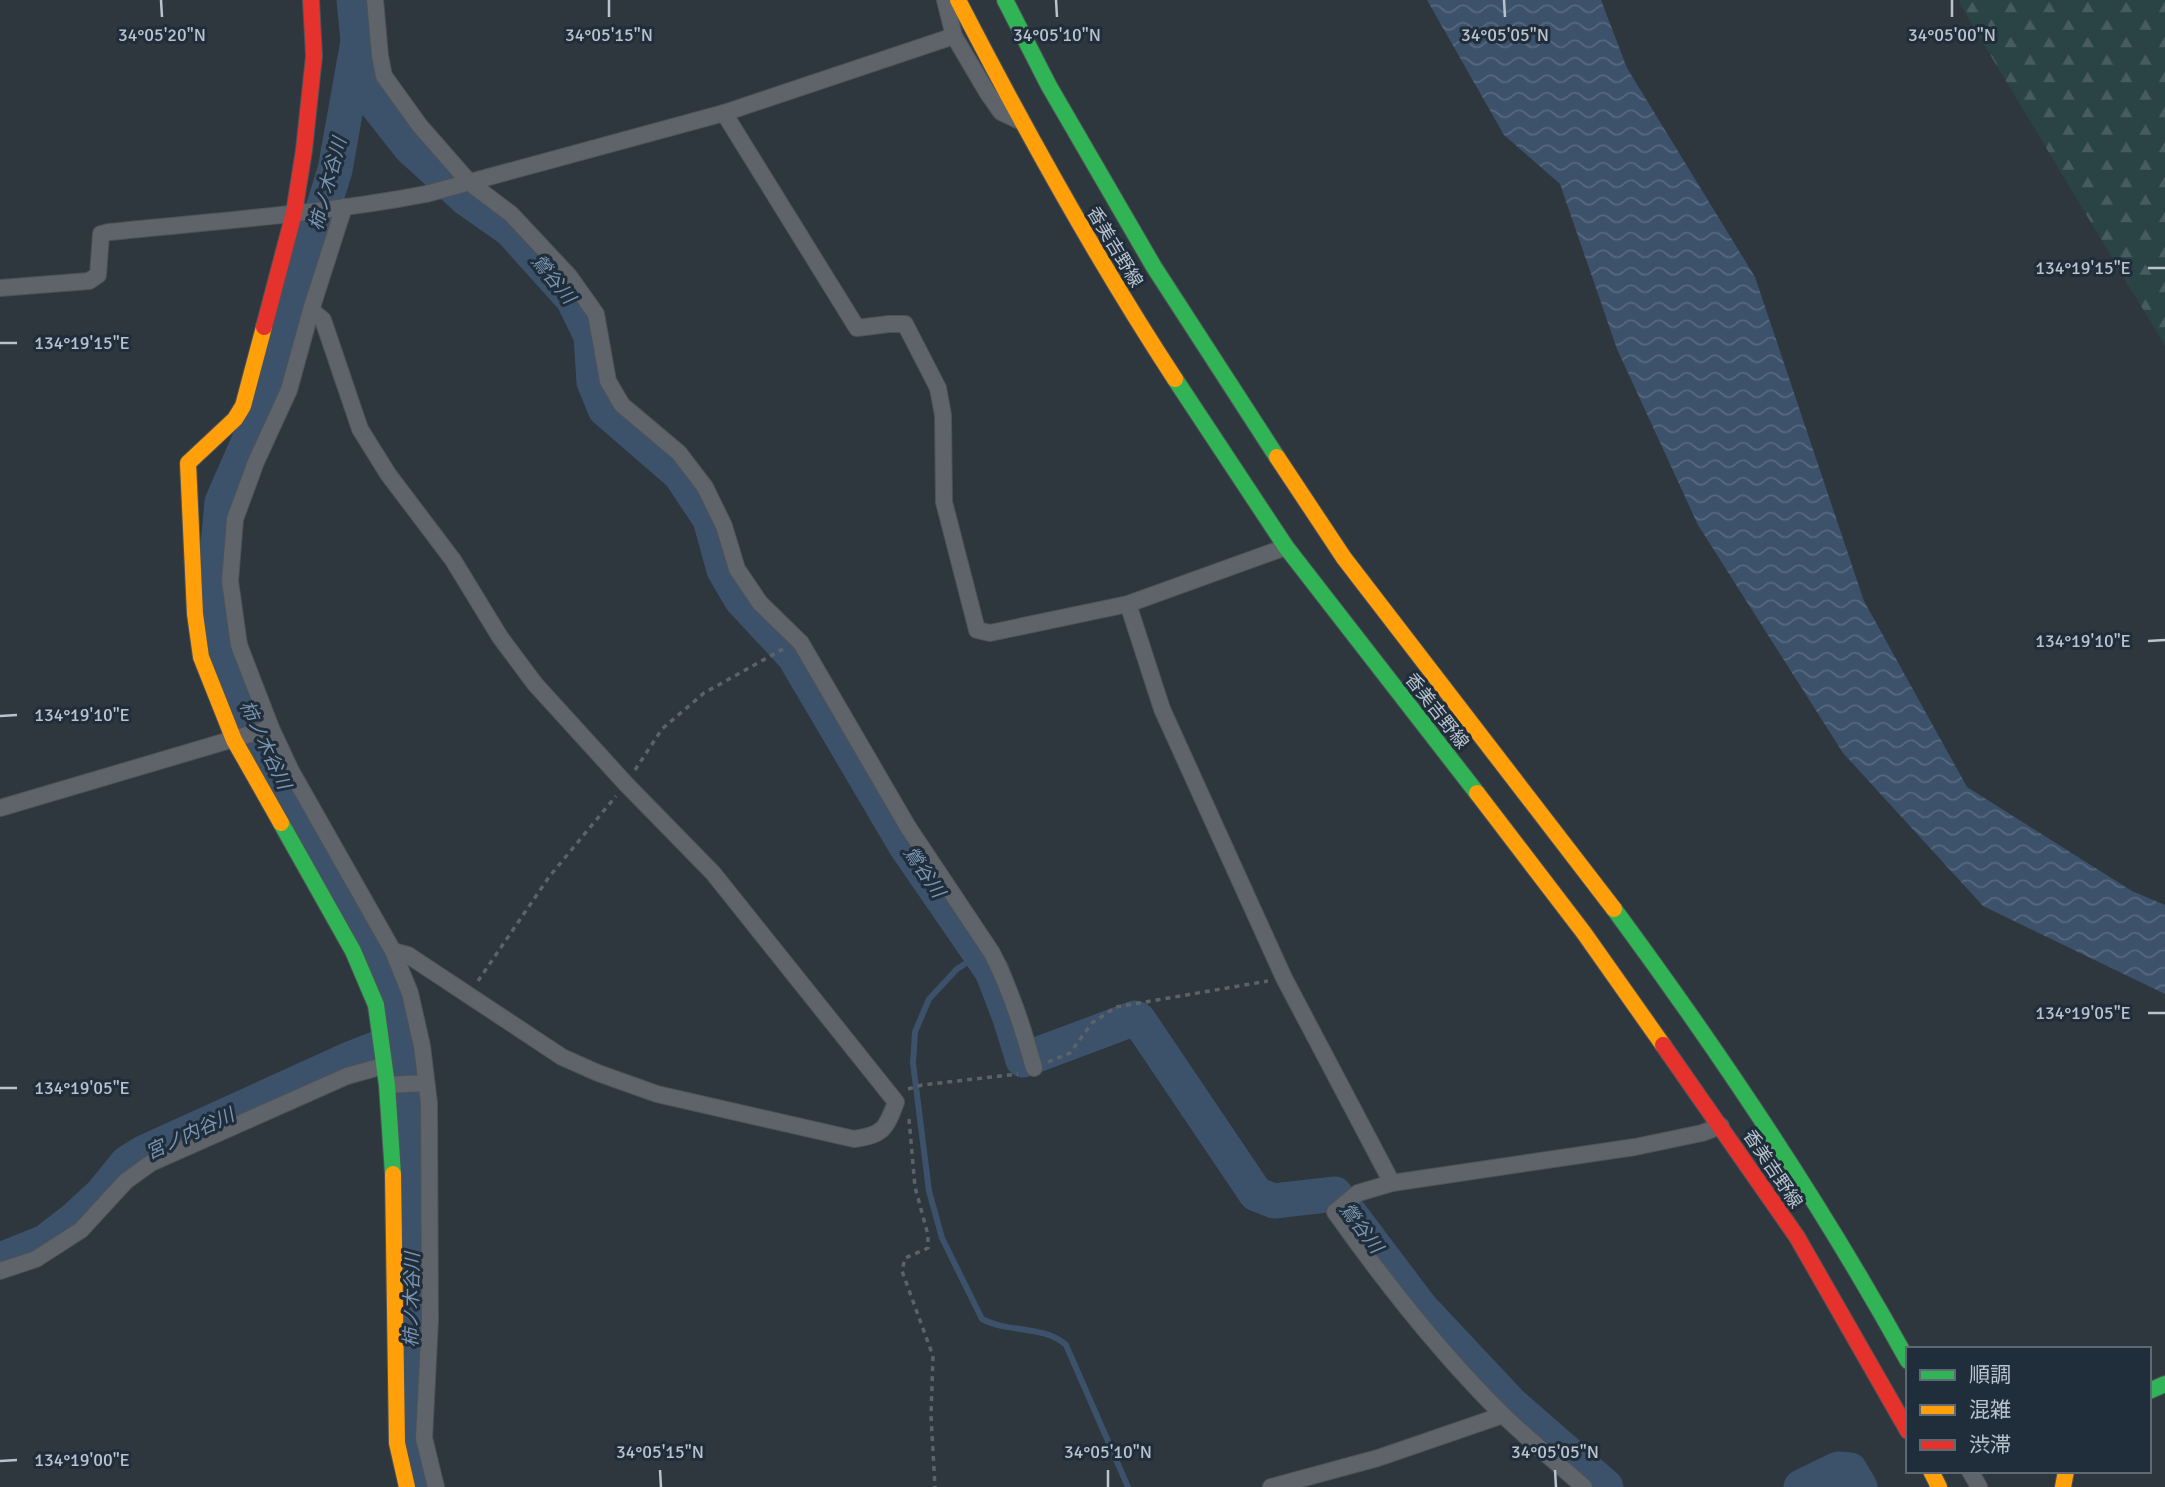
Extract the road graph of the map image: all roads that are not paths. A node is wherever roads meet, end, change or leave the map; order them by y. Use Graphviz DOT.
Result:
graph roads {
  1 [pos="311,0"];
  2 [pos="375,0"];
  3 [pos="945,0"];
  4 [pos="958,0"];
  5 [pos="1005,0"];
  6 [pos="954,36"];
  7 [pos="724,113"];
  8 [pos="1020,121"];
  9 [pos="466,184"];
  10 [pos="339,208"];
  11 [pos="294,213"];
  12 [pos="0,288"];
  13 [pos="311,310"];
  14 [pos="1286,547"];
  15 [pos="1128,604"];
  16 [pos="268,729"];
  17 [pos="237,739"];
  18 [pos="0,808"];
  19 [pos="393,951"];
  20 [pos="382,1054"];
  21 [pos="1032,1060"];
  22 [pos="422,1084"];
  23 [pos="391,1085"];
  24 [pos="1721,1126"];
  25 [pos="1392,1183"];
  26 [pos="0,1271"];
  27 [pos="1906,1357"];
  28 [pos="1503,1415"];
  29 [pos="1906,1428"];
  30 [pos="407,1487"];
  31 [pos="436,1487"];
  32 [pos="1272,1487"];
  33 [pos="1584,1487"];
  1 -- 11 [label="street"];
  2 -- 9 [label="street"];
  3 -- 6 [label="street"];
  4 -- 8 [label="street, 香美吉野線"];
  5 -- 27 [label="street"];
  6 -- 7 [label="street"];
  6 -- 8 [label="street"];
  7 -- 9 [label="street"];
  7 -- 15 [label="street"];
  8 -- 14 [label="street, 香美吉野線"];
  9 -- 10 [label="street"];
  9 -- 21 [label="street"];
  10 -- 11 [label="street"];
  10 -- 13 [label="street"];
  11 -- 12 [label="street"];
  11 -- 17 [label="street"];
  13 -- 16 [label="street"];
  13 -- 19 [label="street"];
  14 -- 15 [label="street"];
  14 -- 24 [label="street, 香美吉野線"];
  15 -- 25 [label="street"];
  16 -- 17 [label="street"];
  16 -- 19 [label="street"];
  17 -- 18 [label="street"];
  17 -- 20 [label="street"];
  19 -- 22 [label="street"];
  20 -- 23 [label="street"];
  20 -- 26 [label="street"];
  22 -- 23 [label="street"];
  22 -- 31 [label="street"];
  23 -- 30 [label="street"];
  24 -- 25 [label="street"];
  24 -- 29 [label="street, 香美吉野線"];
  25 -- 28 [label="street"];
  28 -- 32 [label="street"];
  28 -- 33 [label="street"];
}
